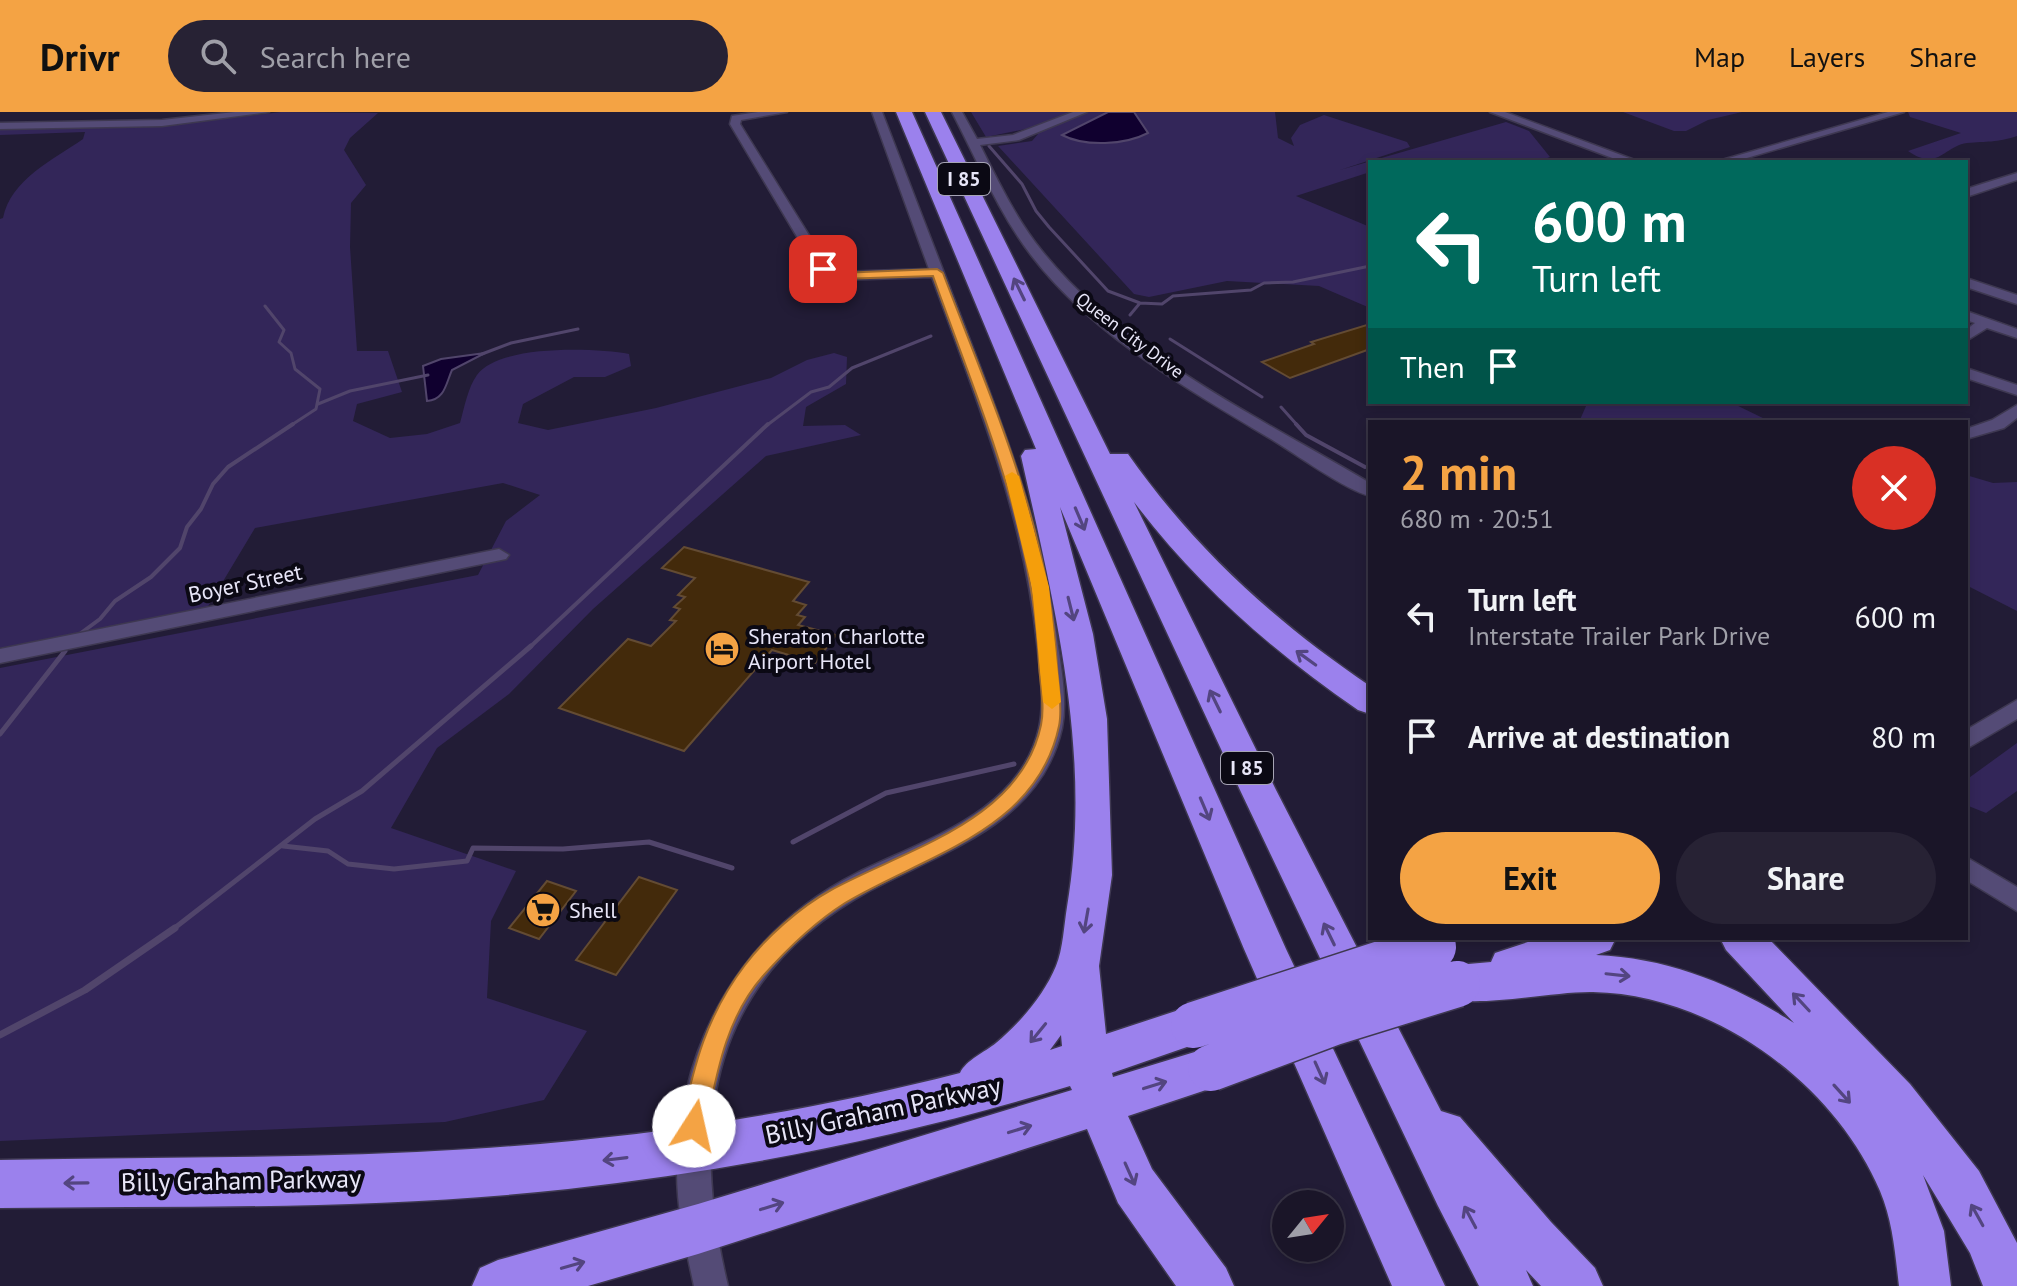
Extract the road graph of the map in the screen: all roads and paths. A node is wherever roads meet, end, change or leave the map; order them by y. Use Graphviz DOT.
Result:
graph roads {
  1 [pos="264,112"];
  2 [pos="782,112"];
  3 [pos="877,112"];
  4 [pos="904,112"];
  5 [pos="933,112"];
  6 [pos="957,112"];
  7 [pos="1082,112"];
  8 [pos="1495,112"];
  9 [pos="1899,112"];
  10 [pos="0,126"];
  11 [pos="973,143"];
  12 [pos="1625,160"];
  13 [pos="1728,160"];
  14 [pos="2017,176"];
  15 [pos="1968,192"];
  16 [pos="937,273"];
  17 [pos="1968,283"];
  18 [pos="2017,300"];
  19 [pos="1968,316"];
  20 [pos="1985,322"];
  21 [pos="2017,334"];
  22 [pos="1968,335"];
  23 [pos="1045,341"];
  24 [pos="1016,370"];
  25 [pos="1968,374"];
  26 [pos="2017,390"];
  27 [pos="2017,410"];
  28 [pos="1968,433"];
  29 [pos="1368,490"];
  30 [pos="499,555"];
  31 [pos="0,656"];
  32 [pos="1368,701"];
  33 [pos="2017,708"];
  34 [pos="1968,740"];
  35 [pos="1968,868"];
  36 [pos="2017,900"];
  37 [pos="1589,940"];
  38 [pos="1743,940"];
  39 [pos="1446,942"];
  40 [pos="1078,966"];
  41 [pos="1457,984"];
  42 [pos="1397,1073"];
  43 [pos="1092,1083"];
  44 [pos="958,1096"];
  45 [pos="692,1149"];
  46 [pos="0,1184"];
  47 [pos="698,1229"];
  48 [pos="498,1286"];
  49 [pos="711,1286"];
  50 [pos="1208,1286"];
  51 [pos="1419,1286"];
  52 [pos="1507,1286"];
  53 [pos="1577,1286"];
  54 [pos="1925,1286"];
  55 [pos="2009,1286"];
  1 -- 10 [label="street"];
  2 -- 16 [label="street"];
  3 -- 16 [label="street"];
  4 -- 24 [label="highway, I 85"];
  23 -- 5 [label="highway, I 85, one-way"];
  6 -- 11 [label="street, Queen City Drive"];
  7 -- 11 [label="street"];
  8 -- 12 [label="street"];
  9 -- 13 [label="street"];
  11 -- 29 [label="street, Queen City Drive"];
  14 -- 15 [label="street"];
  16 -- 45 [label="street"];
  17 -- 18 [label="street"];
  19 -- 20 [label="street"];
  20 -- 21 [label="street"];
  20 -- 22 [label="street"];
  32 -- 23 [label="highway, one-way"];
  42 -- 23 [label="highway, I 85, one-way"];
  24 -- 40 [label="highway, one-way"];
  24 -- 51 [label="highway, I 85, one-way"];
  25 -- 26 [label="street"];
  27 -- 28 [label="street"];
  30 -- 31 [label="street, Boyer Street"];
  33 -- 34 [label="street"];
  35 -- 36 [label="street"];
  37 -- 41 [label="highway, Billy Graham Parkway"];
  55 -- 38 [label="highway, one-way"];
  39 -- 43 [label="highway, Billy Graham Parkway, bridge"];
  40 -- 43 [label="highway"];
  40 -- 44 [label="highway, one-way"];
  43 -- 41 [label="highway, Billy Graham Parkway, one-way, bridge"];
  41 -- 54 [label="highway, one-way"];
  52 -- 42 [label="highway, I 85, one-way"];
  42 -- 53 [label="highway"];
  43 -- 44 [label="highway, Billy Graham Parkway"];
  47 -- 43 [label="highway, Billy Graham Parkway, one-way"];
  43 -- 50 [label="highway, one-way"];
  44 -- 45 [label="highway, Billy Graham Parkway"];
  45 -- 46 [label="highway, Billy Graham Parkway, one-way"];
  45 -- 47 [label="street"];
  48 -- 47 [label="highway, Billy Graham Parkway, one-way"];
  47 -- 49 [label="street"];
}
